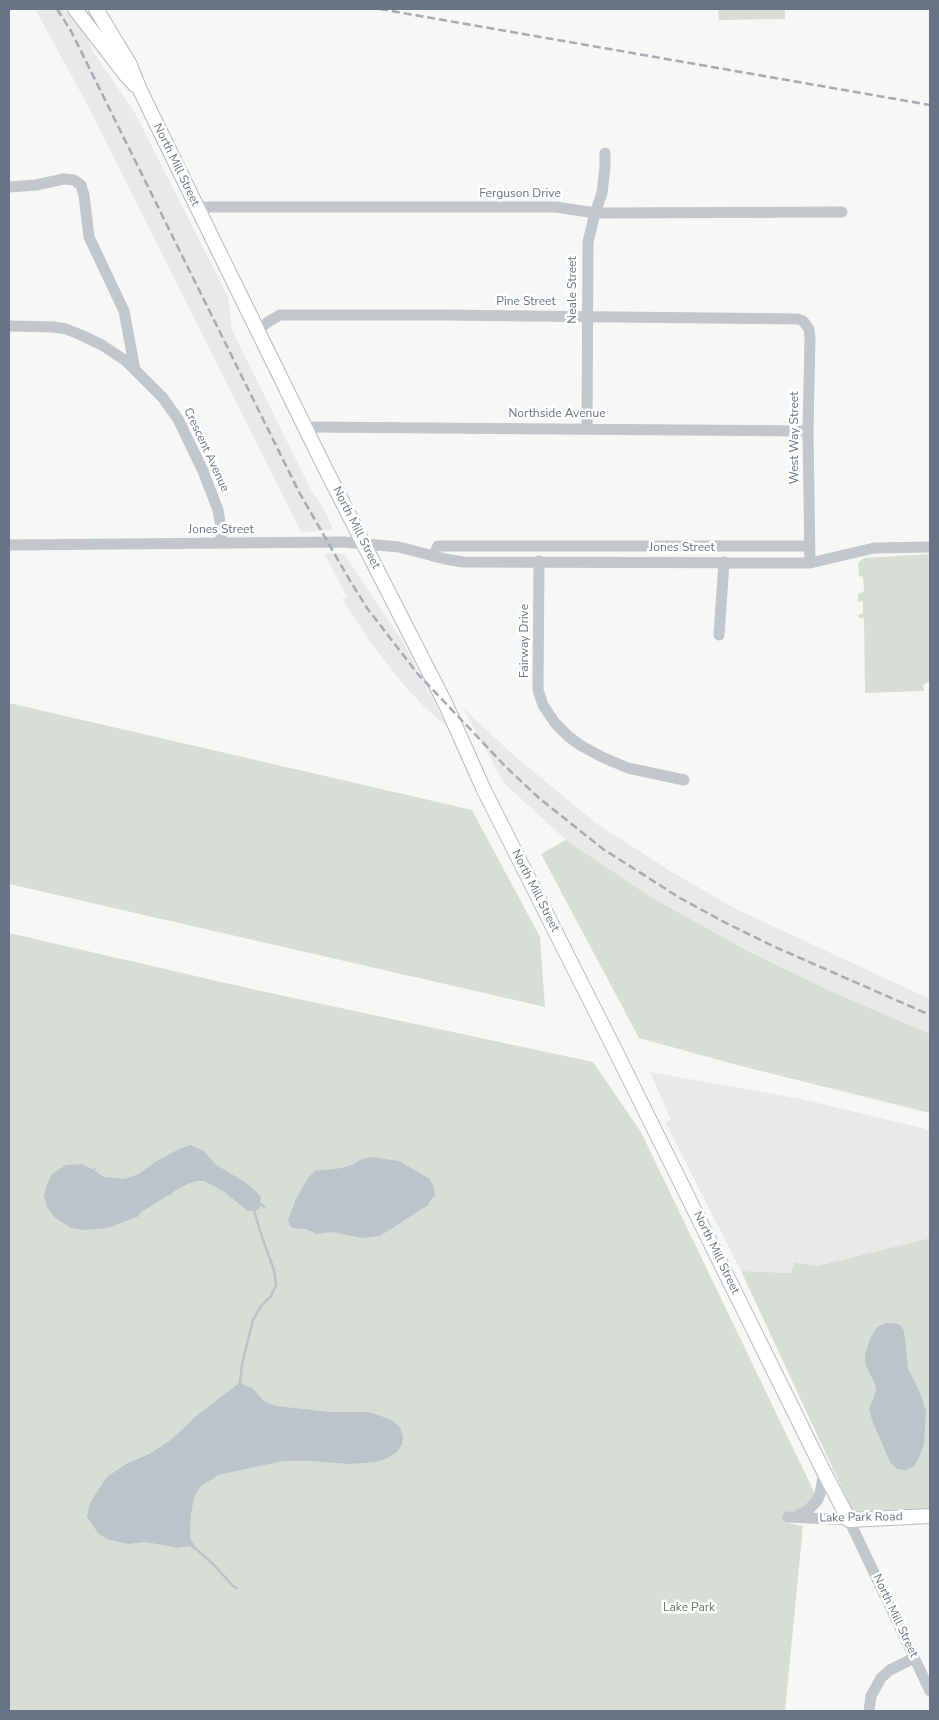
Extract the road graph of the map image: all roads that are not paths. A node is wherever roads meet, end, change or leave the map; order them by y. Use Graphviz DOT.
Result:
graph roads {
  1 [pos="75,9"];
  2 [pos="96,9"];
  3 [pos="140,90"];
  4 [pos="605,154"];
  5 [pos="9,187"];
  6 [pos="197,207"];
  7 [pos="842,212"];
  8 [pos="594,213"];
  9 [pos="587,316"];
  10 [pos="798,319"];
  11 [pos="9,326"];
  12 [pos="258,330"];
  13 [pos="135,370"];
  14 [pos="306,427"];
  15 [pos="587,428"];
  16 [pos="808,431"];
  17 [pos="9,544"];
  18 [pos="221,544"];
  19 [pos="364,545"];
  20 [pos="810,546"];
  21 [pos="930,547"];
  22 [pos="433,556"];
  23 [pos="539,561"];
  24 [pos="724,562"];
  25 [pos="810,562"];
  26 [pos="720,635"];
  27 [pos="684,780"];
  28 [pos="824,1472"];
  29 [pos="930,1516"];
  30 [pos="850,1520"];
  31 [pos="914,1658"];
  32 [pos="930,1691"];
  33 [pos="869,1711"];
  1 -- 3 [label="main road, North Mill Street"];
  2 -- 3 [label="main road, North Mill Street"];
  3 -- 6 [label="main road, North Mill Street"];
  4 -- 8 [label="street, Neale Street"];
  5 -- 13 [label="street"];
  6 -- 8 [label="street, Ferguson Drive"];
  6 -- 12 [label="main road, North Mill Street"];
  7 -- 8 [label="street, Ferguson Drive"];
  8 -- 9 [label="street, Neale Street"];
  9 -- 10 [label="street, Pine Street"];
  9 -- 12 [label="street, Pine Street"];
  9 -- 15 [label="street, Neale Street"];
  10 -- 16 [label="street, West Way Street"];
  11 -- 13 [label="street, Crescent Avenue"];
  12 -- 14 [label="main road, North Mill Street"];
  13 -- 18 [label="street, Crescent Avenue"];
  14 -- 15 [label="street, Northside Avenue"];
  14 -- 19 [label="main road, North Mill Street"];
  15 -- 16 [label="street, Northside Avenue"];
  16 -- 20 [label="street, West Way Street"];
  17 -- 18 [label="street, Jones Street"];
  18 -- 19 [label="street, Jones Street"];
  19 -- 22 [label="street, Jones Street"];
  19 -- 28 [label="main road, North Mill Street"];
  20 -- 22 [label="street, Jones Street"];
  20 -- 25 [label="street, West Way Street"];
  21 -- 25 [label="street, Jones Street"];
  22 -- 23 [label="street, Jones Street"];
  23 -- 24 [label="street, Jones Street"];
  23 -- 27 [label="street, Fairway Drive"];
  24 -- 25 [label="street, Jones Street"];
  24 -- 26 [label="street"];
  28 -- 30 [label="main road, North Mill Street"];
  28 -- 30 [label="street, Lake Park Road"];
  29 -- 30 [label="main road, Lake Park Road"];
  30 -- 31 [label="street, North Mill Street"];
  31 -- 32 [label="street, North Mill Street"];
  31 -- 33 [label="street"];
}
